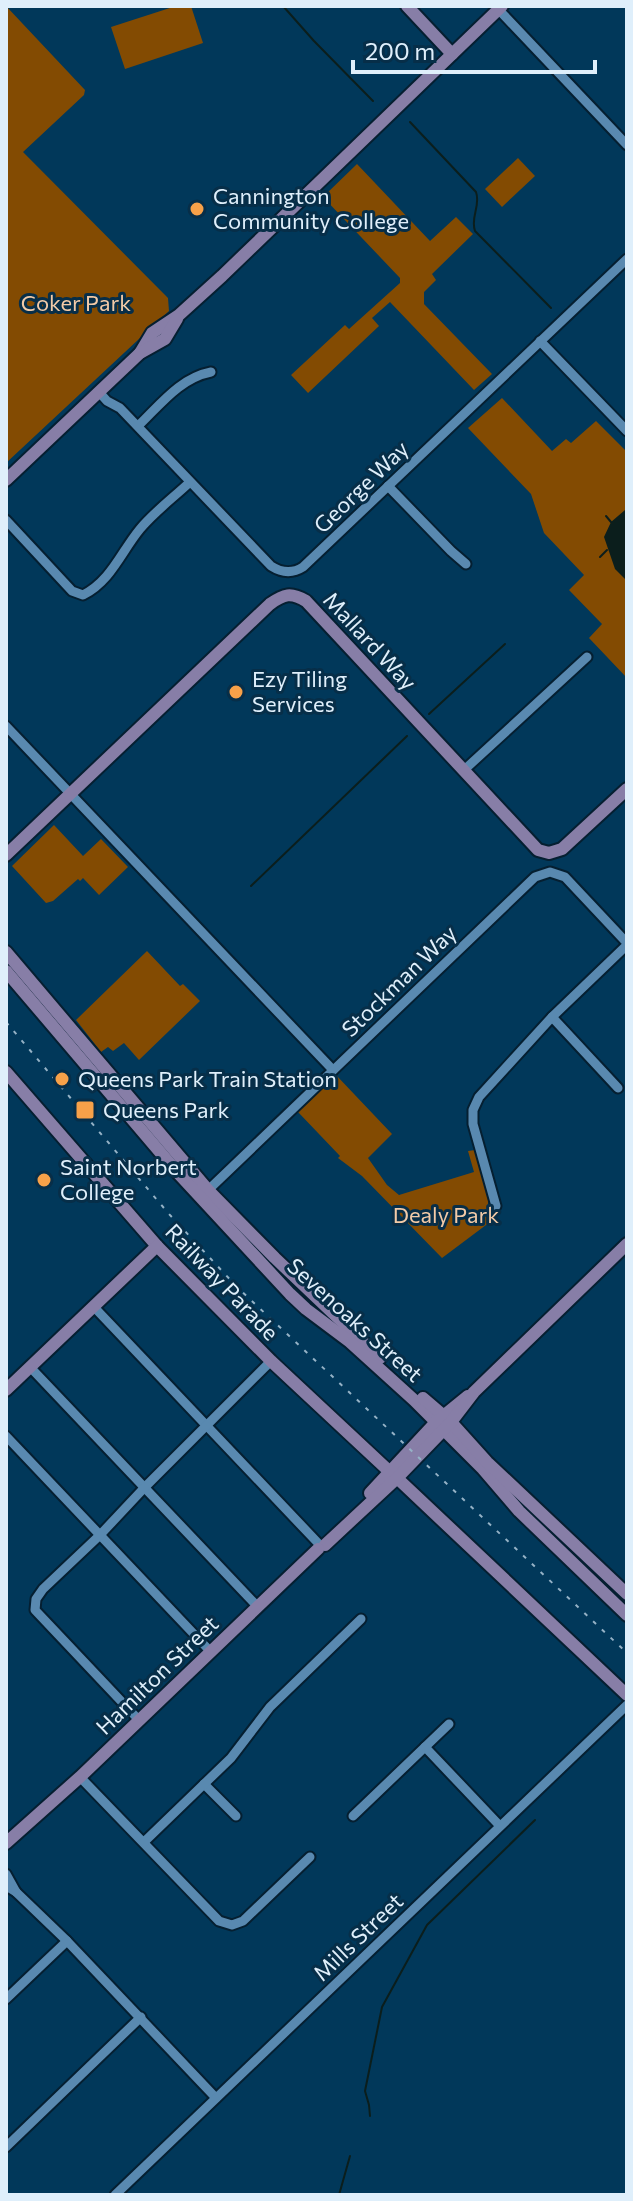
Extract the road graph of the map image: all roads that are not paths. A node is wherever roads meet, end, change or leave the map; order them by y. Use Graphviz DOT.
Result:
graph roads {
  1 [pos="407,6"];
  2 [pos="417,6"];
  3 [pos="500,8"];
  4 [pos="455,51"];
  5 [pos="627,145"];
  6 [pos="627,259"];
  7 [pos="540,341"];
  8 [pos="211,372"];
  9 [pos="102,390"];
  10 [pos="138,426"];
  11 [pos="627,431"];
  12 [pos="6,480"];
  13 [pos="190,482"];
  14 [pos="388,486"];
  15 [pos="6,520"];
  16 [pos="466,564"];
  17 [pos="587,657"];
  18 [pos="6,726"];
  19 [pos="463,771"];
  20 [pos="627,789"];
  21 [pos="70,794"];
  22 [pos="6,855"];
  23 [pos="627,944"];
  24 [pos="6,952"];
  25 [pos="6,971"];
  26 [pos="552,1017"];
  27 [pos="333,1070"];
  28 [pos="6,1072"];
  29 [pos="618,1088"];
  30 [pos="204,1194"];
  31 [pos="496,1206"];
  32 [pos="627,1244"];
  33 [pos="157,1246"];
  34 [pos="94,1307"];
  35 [pos="271,1361"];
  36 [pos="30,1367"];
  37 [pos="6,1390"];
  38 [pos="444,1422"];
  39 [pos="206,1425"];
  40 [pos="6,1436"];
  41 [pos="394,1475"];
  42 [pos="145,1487"];
  43 [pos="100,1535"];
  44 [pos="321,1545"];
  45 [pos="627,1594"];
  46 [pos="257,1606"];
  47 [pos="627,1615"];
  48 [pos="361,1619"];
  49 [pos="210,1651"];
  50 [pos="627,1695"];
  51 [pos="627,1705"];
  52 [pos="138,1719"];
  53 [pos="449,1724"];
  54 [pos="425,1747"];
  55 [pos="80,1777"];
  56 [pos="204,1784"];
  57 [pos="236,1816"];
  58 [pos="353,1816"];
  59 [pos="500,1826"];
  60 [pos="23,1830"];
  61 [pos="144,1842"];
  62 [pos="6,1843"];
  63 [pos="6,1849"];
  64 [pos="310,1857"];
  65 [pos="6,1874"];
  66 [pos="6,1886"];
  67 [pos="16,1892"];
  68 [pos="67,1941"];
  69 [pos="6,1999"];
  70 [pos="141,2017"];
  71 [pos="216,2098"];
  72 [pos="6,2147"];
  73 [pos="115,2195"];
  1 -- 4 [label="street"];
  2 -- 4 [label="street"];
  3 -- 4 [label="street"];
  3 -- 5 [label="street"];
  4 -- 9 [label="street"];
  6 -- 7 [label="street, George Way"];
  7 -- 11 [label="street"];
  7 -- 14 [label="street, George Way"];
  8 -- 10 [label="street"];
  9 -- 10 [label="street, George Way"];
  9 -- 12 [label="street"];
  10 -- 13 [label="street, George Way"];
  13 -- 14 [label="street, George Way"];
  13 -- 15 [label="street"];
  14 -- 16 [label="street"];
  17 -- 19 [label="street"];
  18 -- 21 [label="street"];
  19 -- 20 [label="street, Mallard Way"];
  19 -- 21 [label="street, Mallard Way"];
  21 -- 22 [label="street, Mallard Way"];
  21 -- 27 [label="street"];
  23 -- 26 [label="street"];
  23 -- 27 [label="street, Stockman Way"];
  24 -- 30 [label="street, Sevenoaks Street"];
  25 -- 30 [label="street, Sevenoaks Street"];
  26 -- 29 [label="street"];
  26 -- 31 [label="street"];
  27 -- 30 [label="street, Stockman Way"];
  28 -- 33 [label="street, Railway Parade"];
  30 -- 38 [label="street, Sevenoaks Street"];
  32 -- 38 [label="street, Hamilton Street"];
  33 -- 34 [label="street"];
  33 -- 35 [label="street, Railway Parade"];
  34 -- 36 [label="street"];
  34 -- 39 [label="street"];
  35 -- 39 [label="street"];
  35 -- 41 [label="street, Railway Parade"];
  36 -- 37 [label="street"];
  36 -- 42 [label="street"];
  38 -- 41 [label="street, Hamilton Street"];
  38 -- 45 [label="street, Sevenoaks Street"];
  38 -- 47 [label="street, Sevenoaks Street"];
  39 -- 42 [label="street"];
  39 -- 44 [label="street"];
  40 -- 43 [label="street"];
  41 -- 44 [label="street, Hamilton Street"];
  41 -- 50 [label="street, Railway Parade"];
  42 -- 43 [label="street"];
  42 -- 46 [label="street"];
  43 -- 49 [label="street"];
  43 -- 52 [label="street"];
  44 -- 46 [label="street, Hamilton Street"];
  46 -- 49 [label="street, Hamilton Street"];
  48 -- 56 [label="street"];
  49 -- 52 [label="street, Hamilton Street"];
  51 -- 59 [label="street, Mills Street"];
  52 -- 55 [label="street, Hamilton Street"];
  53 -- 54 [label="street"];
  54 -- 58 [label="street"];
  54 -- 59 [label="street"];
  55 -- 60 [label="street, Hamilton Street"];
  55 -- 61 [label="street"];
  56 -- 57 [label="street"];
  56 -- 61 [label="street"];
  59 -- 71 [label="street, Mills Street"];
  60 -- 62 [label="street, Hamilton Street"];
  60 -- 63 [label="street, Hamilton Street"];
  61 -- 64 [label="street"];
  65 -- 67 [label="street"];
  66 -- 67 [label="street"];
  67 -- 68 [label="street"];
  68 -- 69 [label="street"];
  68 -- 70 [label="street"];
  70 -- 71 [label="street"];
  70 -- 72 [label="street"];
  71 -- 73 [label="street, Mills Street"];
}
